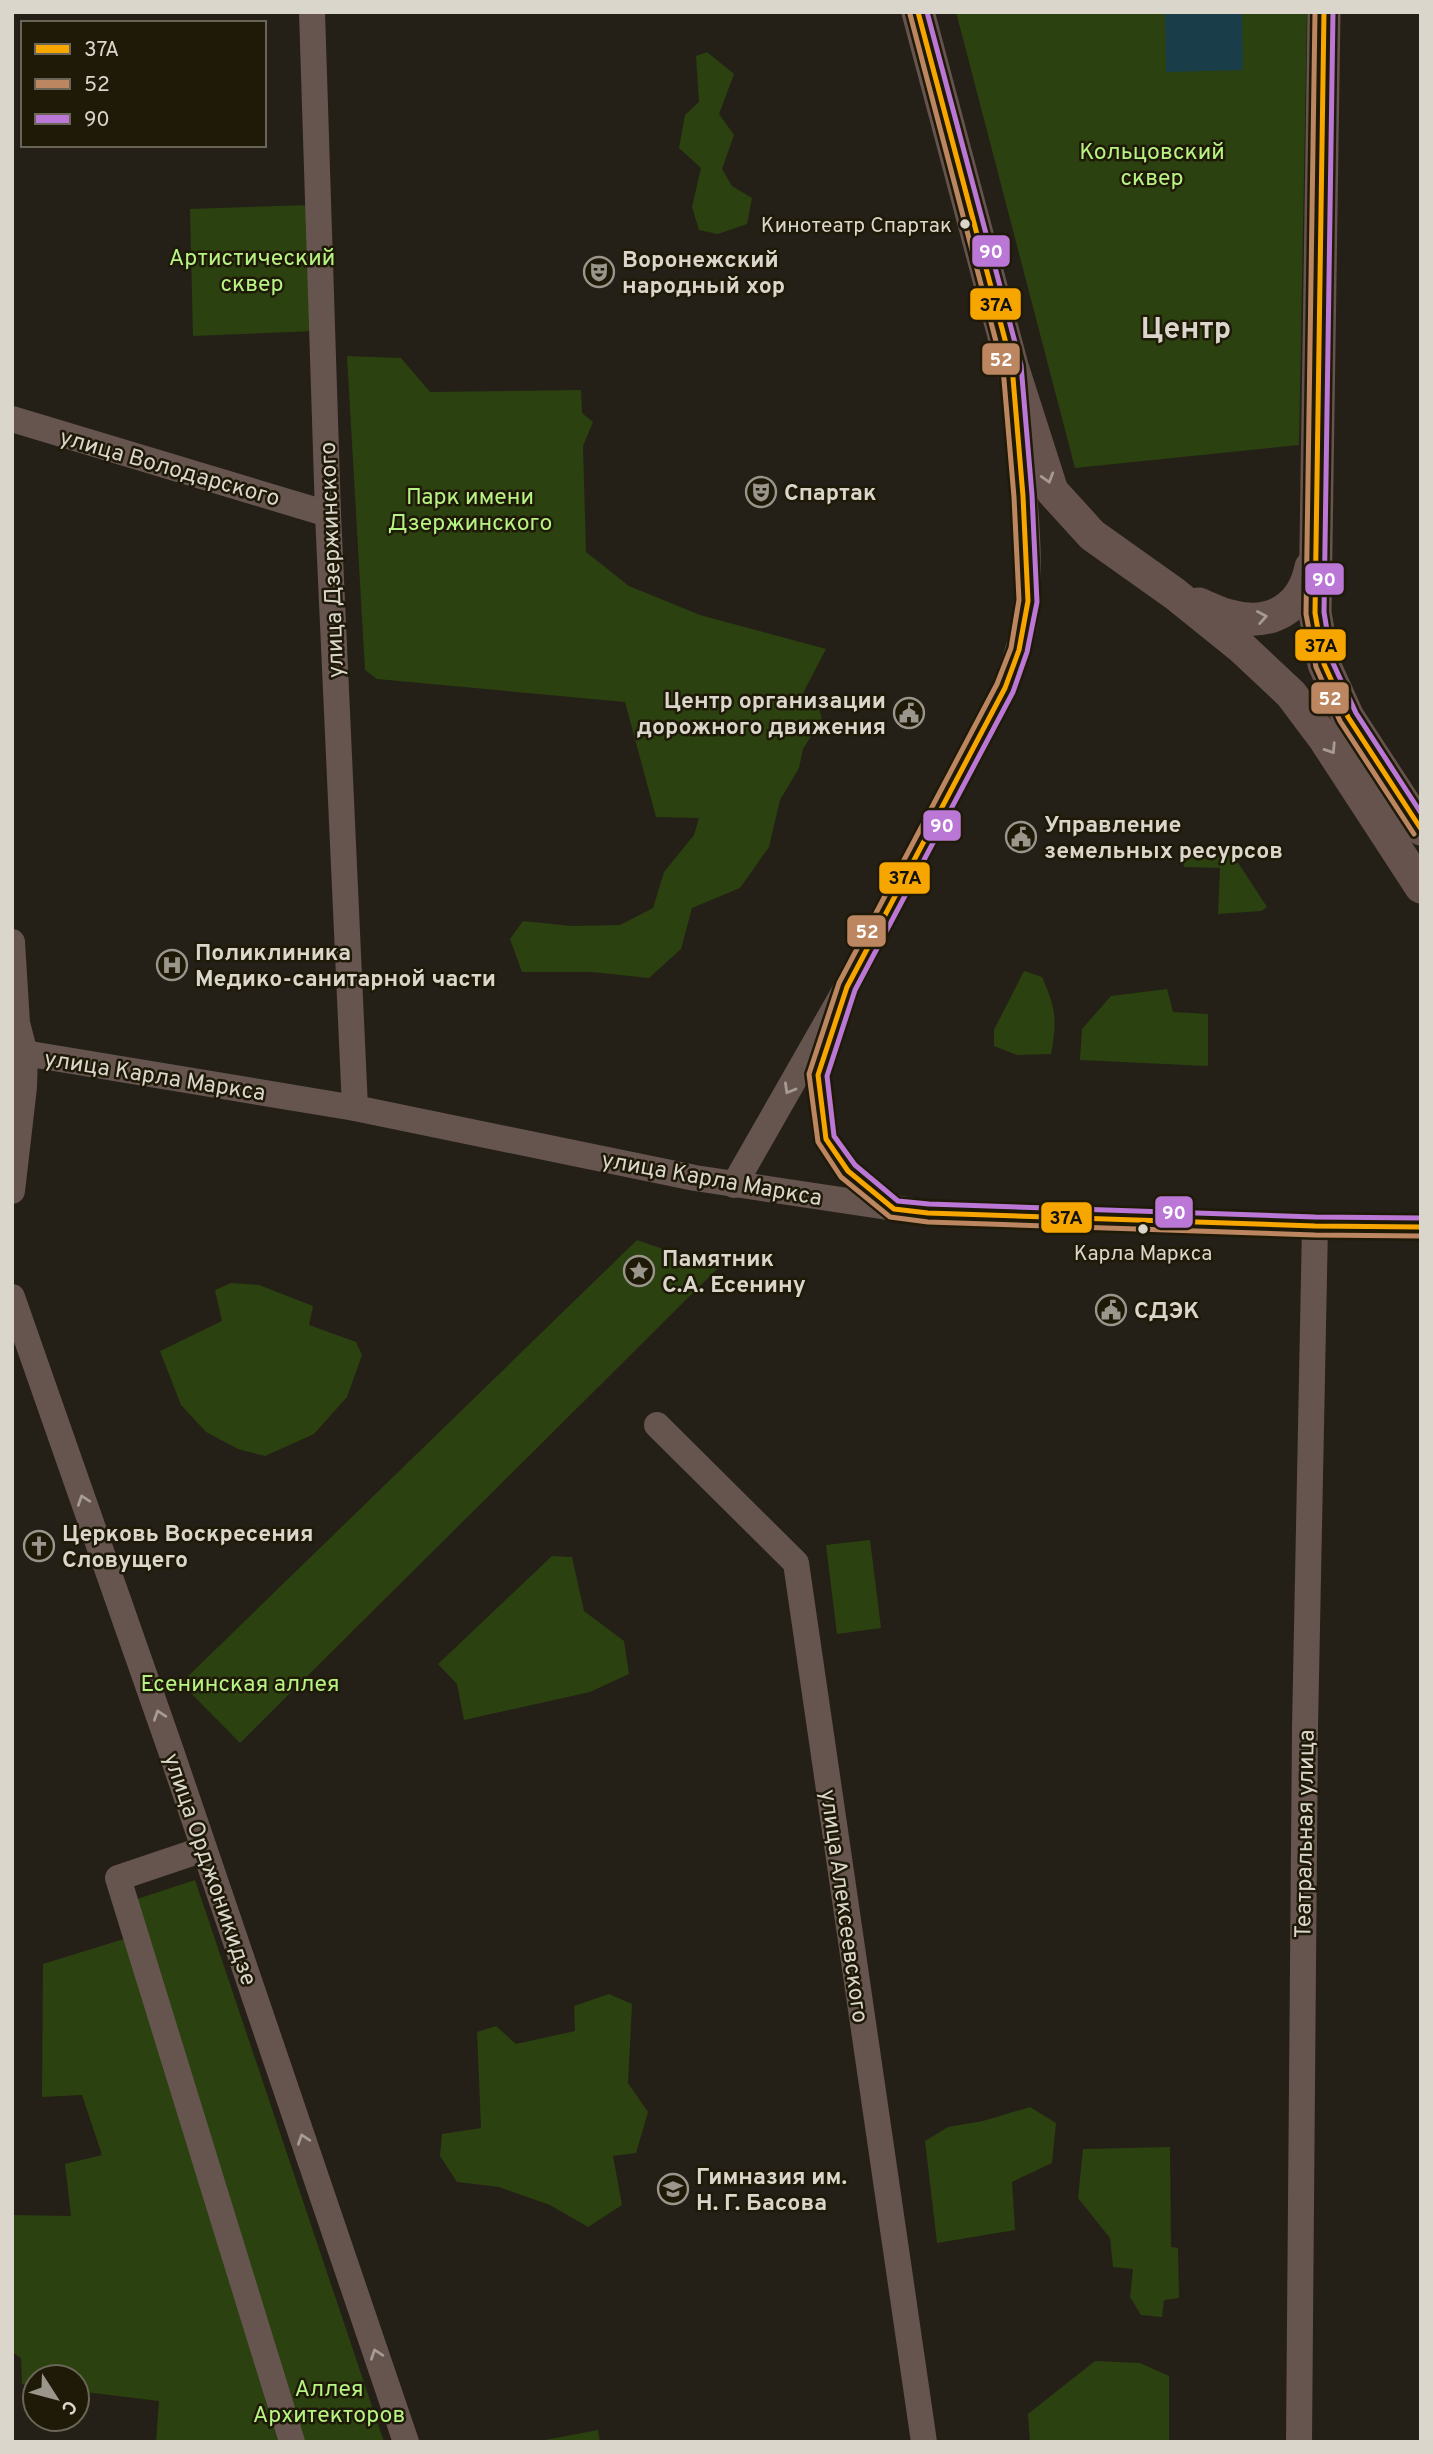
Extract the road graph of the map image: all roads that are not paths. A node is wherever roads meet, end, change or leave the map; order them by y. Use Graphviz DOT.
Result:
graph roads {
  1 [pos="313,12"];
  2 [pos="918,12"];
  3 [pos="1324,12"];
  4 [pos="1012,366"];
  5 [pos="12,419"];
  6 [pos="328,514"];
  7 [pos="1317,539"];
  8 [pos="1175,594"];
  9 [pos="1421,830"];
  10 [pos="1421,887"];
  11 [pos="12,942"];
  12 [pos="847,987"];
  13 [pos="19,1053"];
  14 [pos="355,1108"];
  15 [pos="734,1185"];
  16 [pos="12,1191"];
  17 [pos="894,1209"];
  18 [pos="1315,1226"];
  19 [pos="1421,1227"];
  20 [pos="12,1297"];
  21 [pos="657,1425"];
  22 [pos="204,1849"];
  23 [pos="292,2442"];
  24 [pos="406,2442"];
  25 [pos="924,2442"];
  26 [pos="1299,2442"];
  1 -- 6 [label="street, улица Дзержинского"];
  2 -- 4 [label="main road"];
  3 -- 7 [label="main road"];
  4 -- 8 [label="main road, one-way"];
  4 -- 12 [label="street"];
  5 -- 6 [label="street, улица Володарского"];
  6 -- 14 [label="street, улица Дзержинского"];
  8 -- 7 [label="main road, one-way"];
  7 -- 9 [label="main road"];
  8 -- 10 [label="main road, one-way"];
  11 -- 13 [label="street"];
  12 -- 15 [label="street, one-way"];
  12 -- 17 [label="street"];
  13 -- 14 [label="street, улица Карла Маркса"];
  13 -- 16 [label="street"];
  14 -- 15 [label="street, улица Карла Маркса"];
  15 -- 17 [label="street, улица Карла Маркса"];
  17 -- 18 [label="street, улица Карла Маркса"];
  18 -- 19 [label="street, улица Карла Маркса"];
  18 -- 26 [label="street, Театральная улица"];
  22 -- 20 [label="street, улица Орджоникидзе, one-way"];
  21 -- 25 [label="street, улица Алексеевского"];
  22 -- 23 [label="street"];
  24 -- 22 [label="street, улица Орджоникидзе, one-way"];
}
